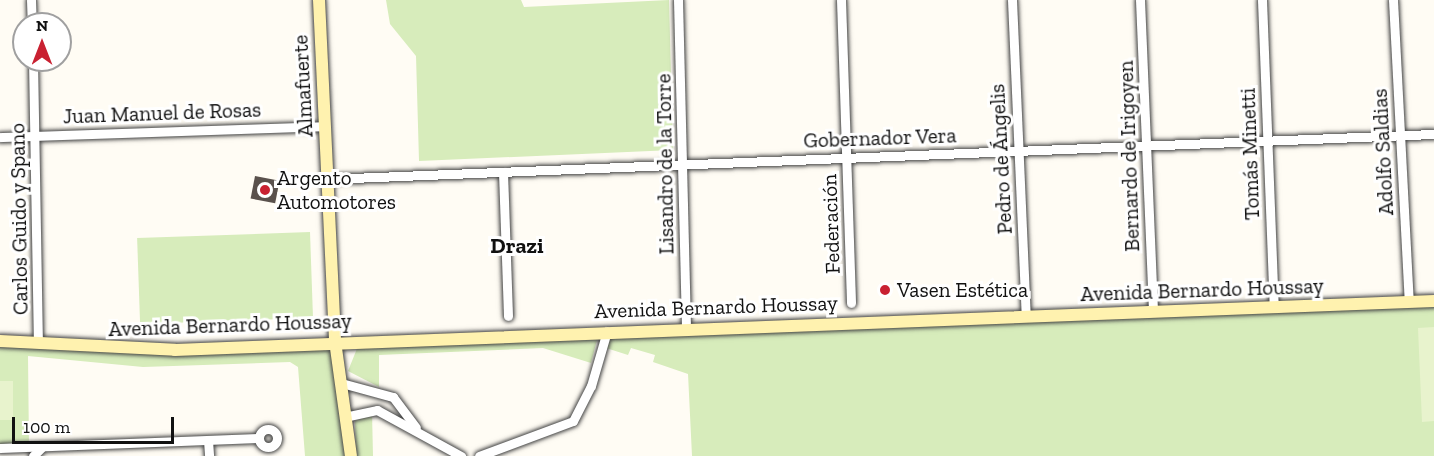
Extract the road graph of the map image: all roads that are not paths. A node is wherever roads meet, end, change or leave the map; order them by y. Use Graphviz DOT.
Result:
graph roads {
  1 [pos="319,0"];
  2 [pos="678,0"];
  3 [pos="841,0"];
  4 [pos="1012,0"];
  5 [pos="1140,0"];
  6 [pos="1262,0"];
  7 [pos="1393,0"];
  8 [pos="34,72"];
  9 [pos="325,126"];
  10 [pos="1434,134"];
  11 [pos="37,136"];
  12 [pos="1400,136"];
  13 [pos="0,137"];
  14 [pos="1267,141"];
  15 [pos="1146,146"];
  16 [pos="1019,151"];
  17 [pos="846,158"];
  18 [pos="685,165"];
  19 [pos="503,172"];
  20 [pos="327,179"];
  21 [pos="1434,301"];
  22 [pos="1409,302"];
  23 [pos="851,303"];
  24 [pos="1274,307"];
  25 [pos="1153,311"];
  26 [pos="508,316"];
  27 [pos="1026,316"];
  28 [pos="686,328"];
  29 [pos="607,331"];
  30 [pos="0,340"];
  31 [pos="335,340"];
  32 [pos="38,341"];
  33 [pos="345,384"];
  34 [pos="374,396"];
  35 [pos="366,408"];
  36 [pos="349,416"];
  37 [pos="416,427"];
  38 [pos="258,438"];
  39 [pos="208,440"];
  40 [pos="42,447"];
  41 [pos="0,448"];
  42 [pos="0,453"];
  43 [pos="7,456"];
  44 [pos="33,456"];
  45 [pos="209,456"];
  46 [pos="351,456"];
  47 [pos="461,456"];
  48 [pos="484,456"];
  1 -- 9 [label="main road, Almafuerte"];
  2 -- 18 [label="street, Lisandro de la Torre"];
  3 -- 17 [label="street, Federación"];
  4 -- 16 [label="street, Pedro de Ángelis"];
  5 -- 15 [label="street, Bernardo de Irigoyen"];
  6 -- 14 [label="street, Tomás Minetti"];
  7 -- 12 [label="street, Adolfo Saldias"];
  8 -- 11 [label="street, Carlos Guido y Spano"];
  9 -- 11 [label="street, Juan Manuel de Rosas"];
  9 -- 20 [label="main road, Almafuerte"];
  10 -- 12 [label="street, Gobernador Vera"];
  11 -- 13 [label="street, Juan Manuel de Rosas"];
  11 -- 32 [label="street, Carlos Guido y Spano"];
  12 -- 14 [label="street, Gobernador Vera"];
  12 -- 22 [label="street, Adolfo Saldias"];
  14 -- 15 [label="street, Gobernador Vera"];
  14 -- 24 [label="street, Tomás Minetti"];
  15 -- 16 [label="street, Gobernador Vera"];
  15 -- 25 [label="street, Bernardo de Irigoyen"];
  16 -- 17 [label="street, Gobernador Vera"];
  16 -- 27 [label="street, Pedro de Ángelis"];
  17 -- 18 [label="street, Gobernador Vera"];
  17 -- 23 [label="street, Federación"];
  18 -- 19 [label="street, Gobernador Vera"];
  18 -- 28 [label="street, Lisandro de la Torre"];
  19 -- 20 [label="street, Gobernador Vera"];
  19 -- 26 [label="street"];
  20 -- 31 [label="main road, Almafuerte"];
  21 -- 22 [label="main road, Avenida Bernardo Houssay"];
  22 -- 24 [label="main road, Avenida Bernardo Houssay"];
  24 -- 25 [label="main road, Avenida Bernardo Houssay"];
  25 -- 27 [label="main road, Avenida Bernardo Houssay"];
  27 -- 28 [label="main road, Avenida Bernardo Houssay"];
  28 -- 29 [label="main road, Avenida Bernardo Houssay"];
  29 -- 31 [label="main road, Avenida Bernardo Houssay"];
  29 -- 48 [label="street"];
  30 -- 32 [label="main road, Avenida Bernardo Houssay"];
  31 -- 32 [label="main road, Avenida Bernardo Houssay"];
  31 -- 33 [label="main road, Almafuerte"];
  33 -- 34 [label="street"];
  33 -- 36 [label="main road, Almafuerte"];
  34 -- 35 [label="street"];
  34 -- 37 [label="street"];
  35 -- 36 [label="street"];
  35 -- 37 [label="street"];
  36 -- 46 [label="main road, Almafuerte"];
  37 -- 47 [label="street"];
  38 -- 39 [label="street"];
  39 -- 40 [label="street"];
  39 -- 45 [label="street"];
  40 -- 41 [label="street"];
  40 -- 44 [label="street"];
  42 -- 43 [label="street"];
}
